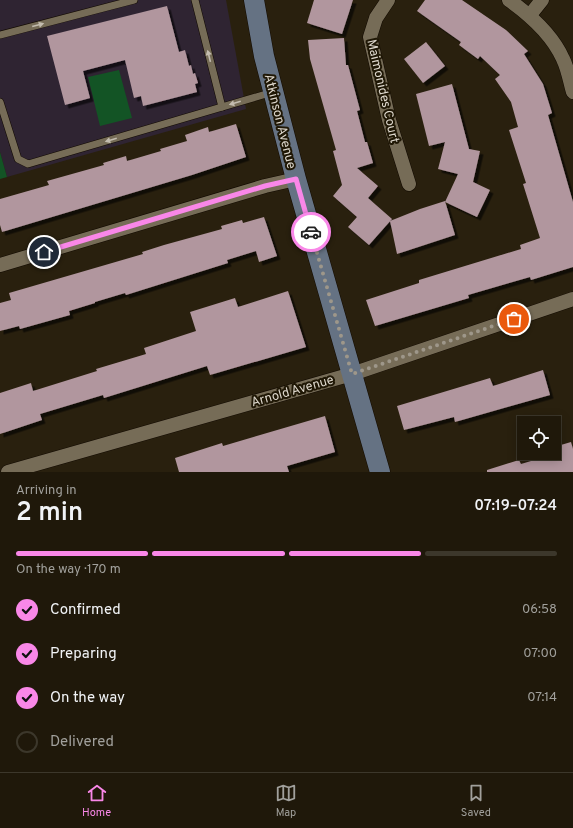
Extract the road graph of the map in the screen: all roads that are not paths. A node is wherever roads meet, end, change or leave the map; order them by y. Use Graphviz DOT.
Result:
graph roads {
  1 [pos="134,0"];
  2 [pos="195,0"];
  3 [pos="254,0"];
  4 [pos="388,0"];
  5 [pos="509,0"];
  6 [pos="542,0"];
  7 [pos="530,15"];
  8 [pos="0,35"];
  9 [pos="273,92"];
  10 [pos="573,92"];
  11 [pos="0,102"];
  12 [pos="222,107"];
  13 [pos="296,179"];
  14 [pos="409,184"];
  15 [pos="0,265"];
  16 [pos="573,299"];
  17 [pos="352,374"];
  18 [pos="8,472"];
  19 [pos="380,472"];
  8 -- 1 [label="lane, one-way"];
  12 -- 2 [label="lane, one-way"];
  3 -- 9 [label="street, Atkinson Avenue"];
  4 -- 14 [label="street, Maimonides Court"];
  5 -- 7 [label="street"];
  6 -- 7 [label="street"];
  7 -- 10 [label="street"];
  9 -- 12 [label="lane, one-way"];
  9 -- 13 [label="street, Atkinson Avenue"];
  12 -- 11 [label="lane, one-way"];
  13 -- 15 [label="street"];
  13 -- 17 [label="street, Atkinson Avenue"];
  16 -- 17 [label="street, Arnold Avenue"];
  17 -- 18 [label="street, Arnold Avenue"];
  17 -- 19 [label="street, Atkinson Avenue"];
}
